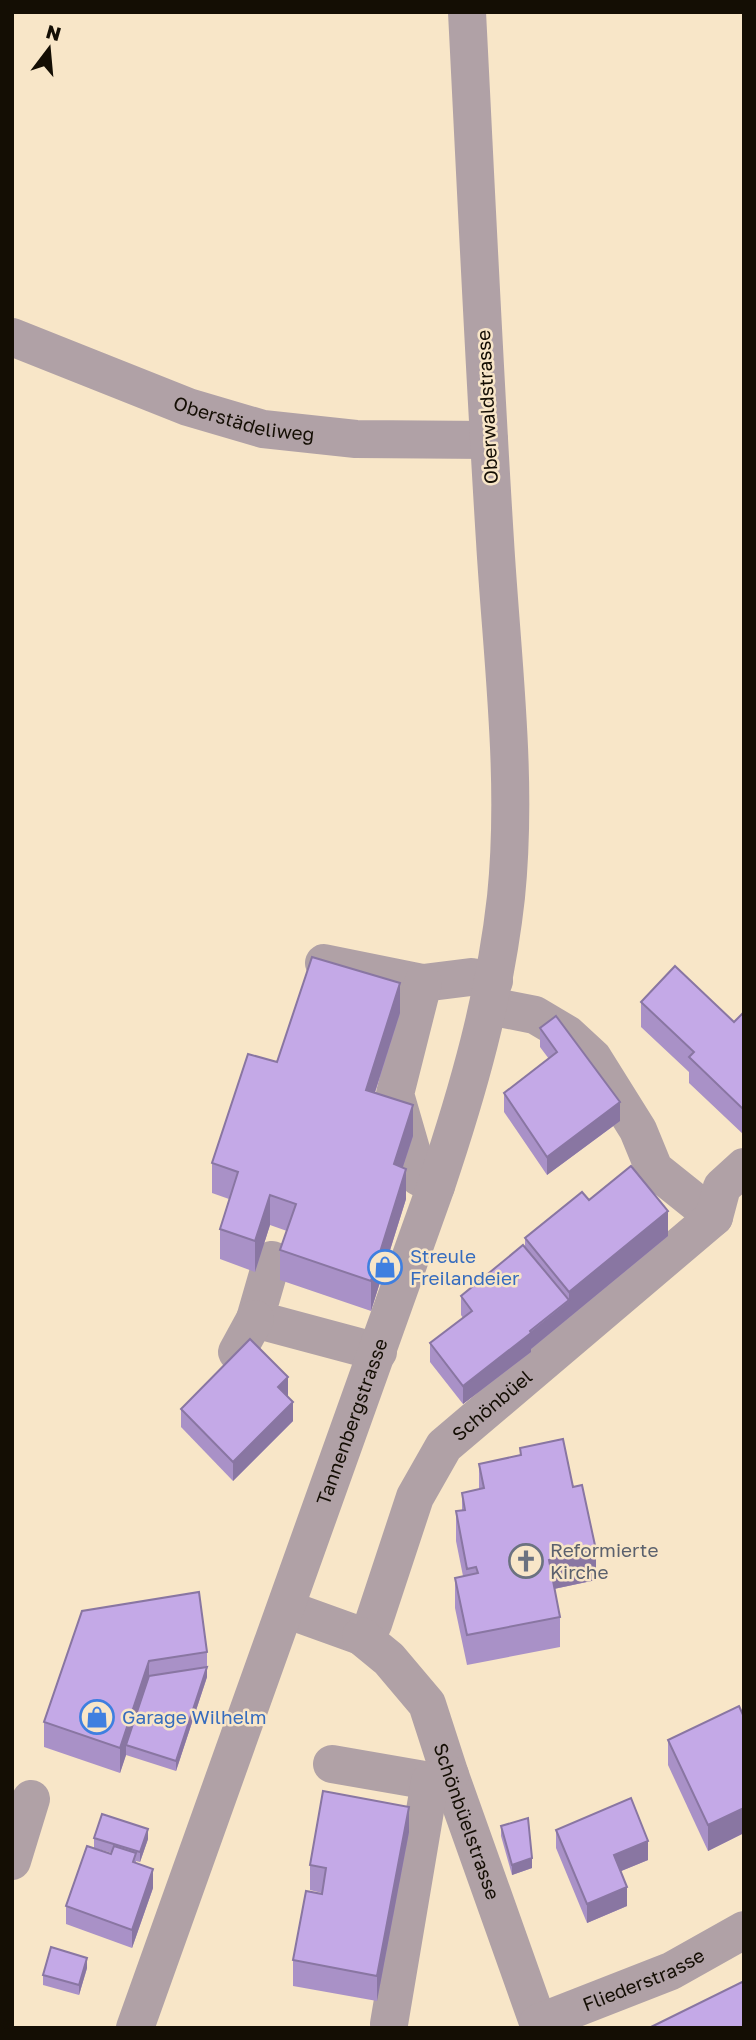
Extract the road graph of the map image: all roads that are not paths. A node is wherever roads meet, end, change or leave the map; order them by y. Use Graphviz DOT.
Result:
graph roads {
  1 [pos="467,12"];
  2 [pos="12,337"];
  3 [pos="489,440"];
  4 [pos="511,801"];
  5 [pos="324,963"];
  6 [pos="423,983"];
  7 [pos="492,993"];
  8 [pos="744,1167"];
  9 [pos="436,1186"];
  10 [pos="713,1217"];
  11 [pos="272,1261"];
  12 [pos="255,1319"];
  13 [pos="237,1352"];
  14 [pos="378,1352"];
  15 [pos="286,1609"];
  16 [pos="360,1636"];
  17 [pos="332,1764"];
  18 [pos="440,1778"];
  19 [pos="32,1799"];
  20 [pos="12,1861"];
  21 [pos="744,1930"];
  22 [pos="389,2024"];
  23 [pos="539,2026"];
  24 [pos="135,2028"];
  1 -- 3 [label="street, Oberwaldstrasse"];
  2 -- 3 [label="street, Oberstädeliweg"];
  3 -- 4 [label="street, Oberwaldstrasse"];
  4 -- 7 [label="street, Tannenbergstrasse"];
  5 -- 6 [label="street"];
  6 -- 7 [label="street"];
  6 -- 9 [label="street"];
  7 -- 9 [label="street, Tannenbergstrasse"];
  7 -- 10 [label="street"];
  8 -- 10 [label="street, Schönbüel"];
  9 -- 14 [label="street, Tannenbergstrasse"];
  10 -- 16 [label="street, Schönbüel"];
  11 -- 12 [label="street"];
  12 -- 13 [label="street"];
  12 -- 14 [label="street"];
  14 -- 15 [label="street, Tannenbergstrasse"];
  15 -- 16 [label="street"];
  15 -- 24 [label="street, Tannenbergstrasse"];
  16 -- 18 [label="street, Schönbüelstrasse"];
  17 -- 18 [label="street"];
  18 -- 22 [label="street"];
  18 -- 23 [label="street, Schönbüelstrasse"];
  19 -- 20 [label="street"];
  21 -- 23 [label="street, Fliederstrasse"];
}
